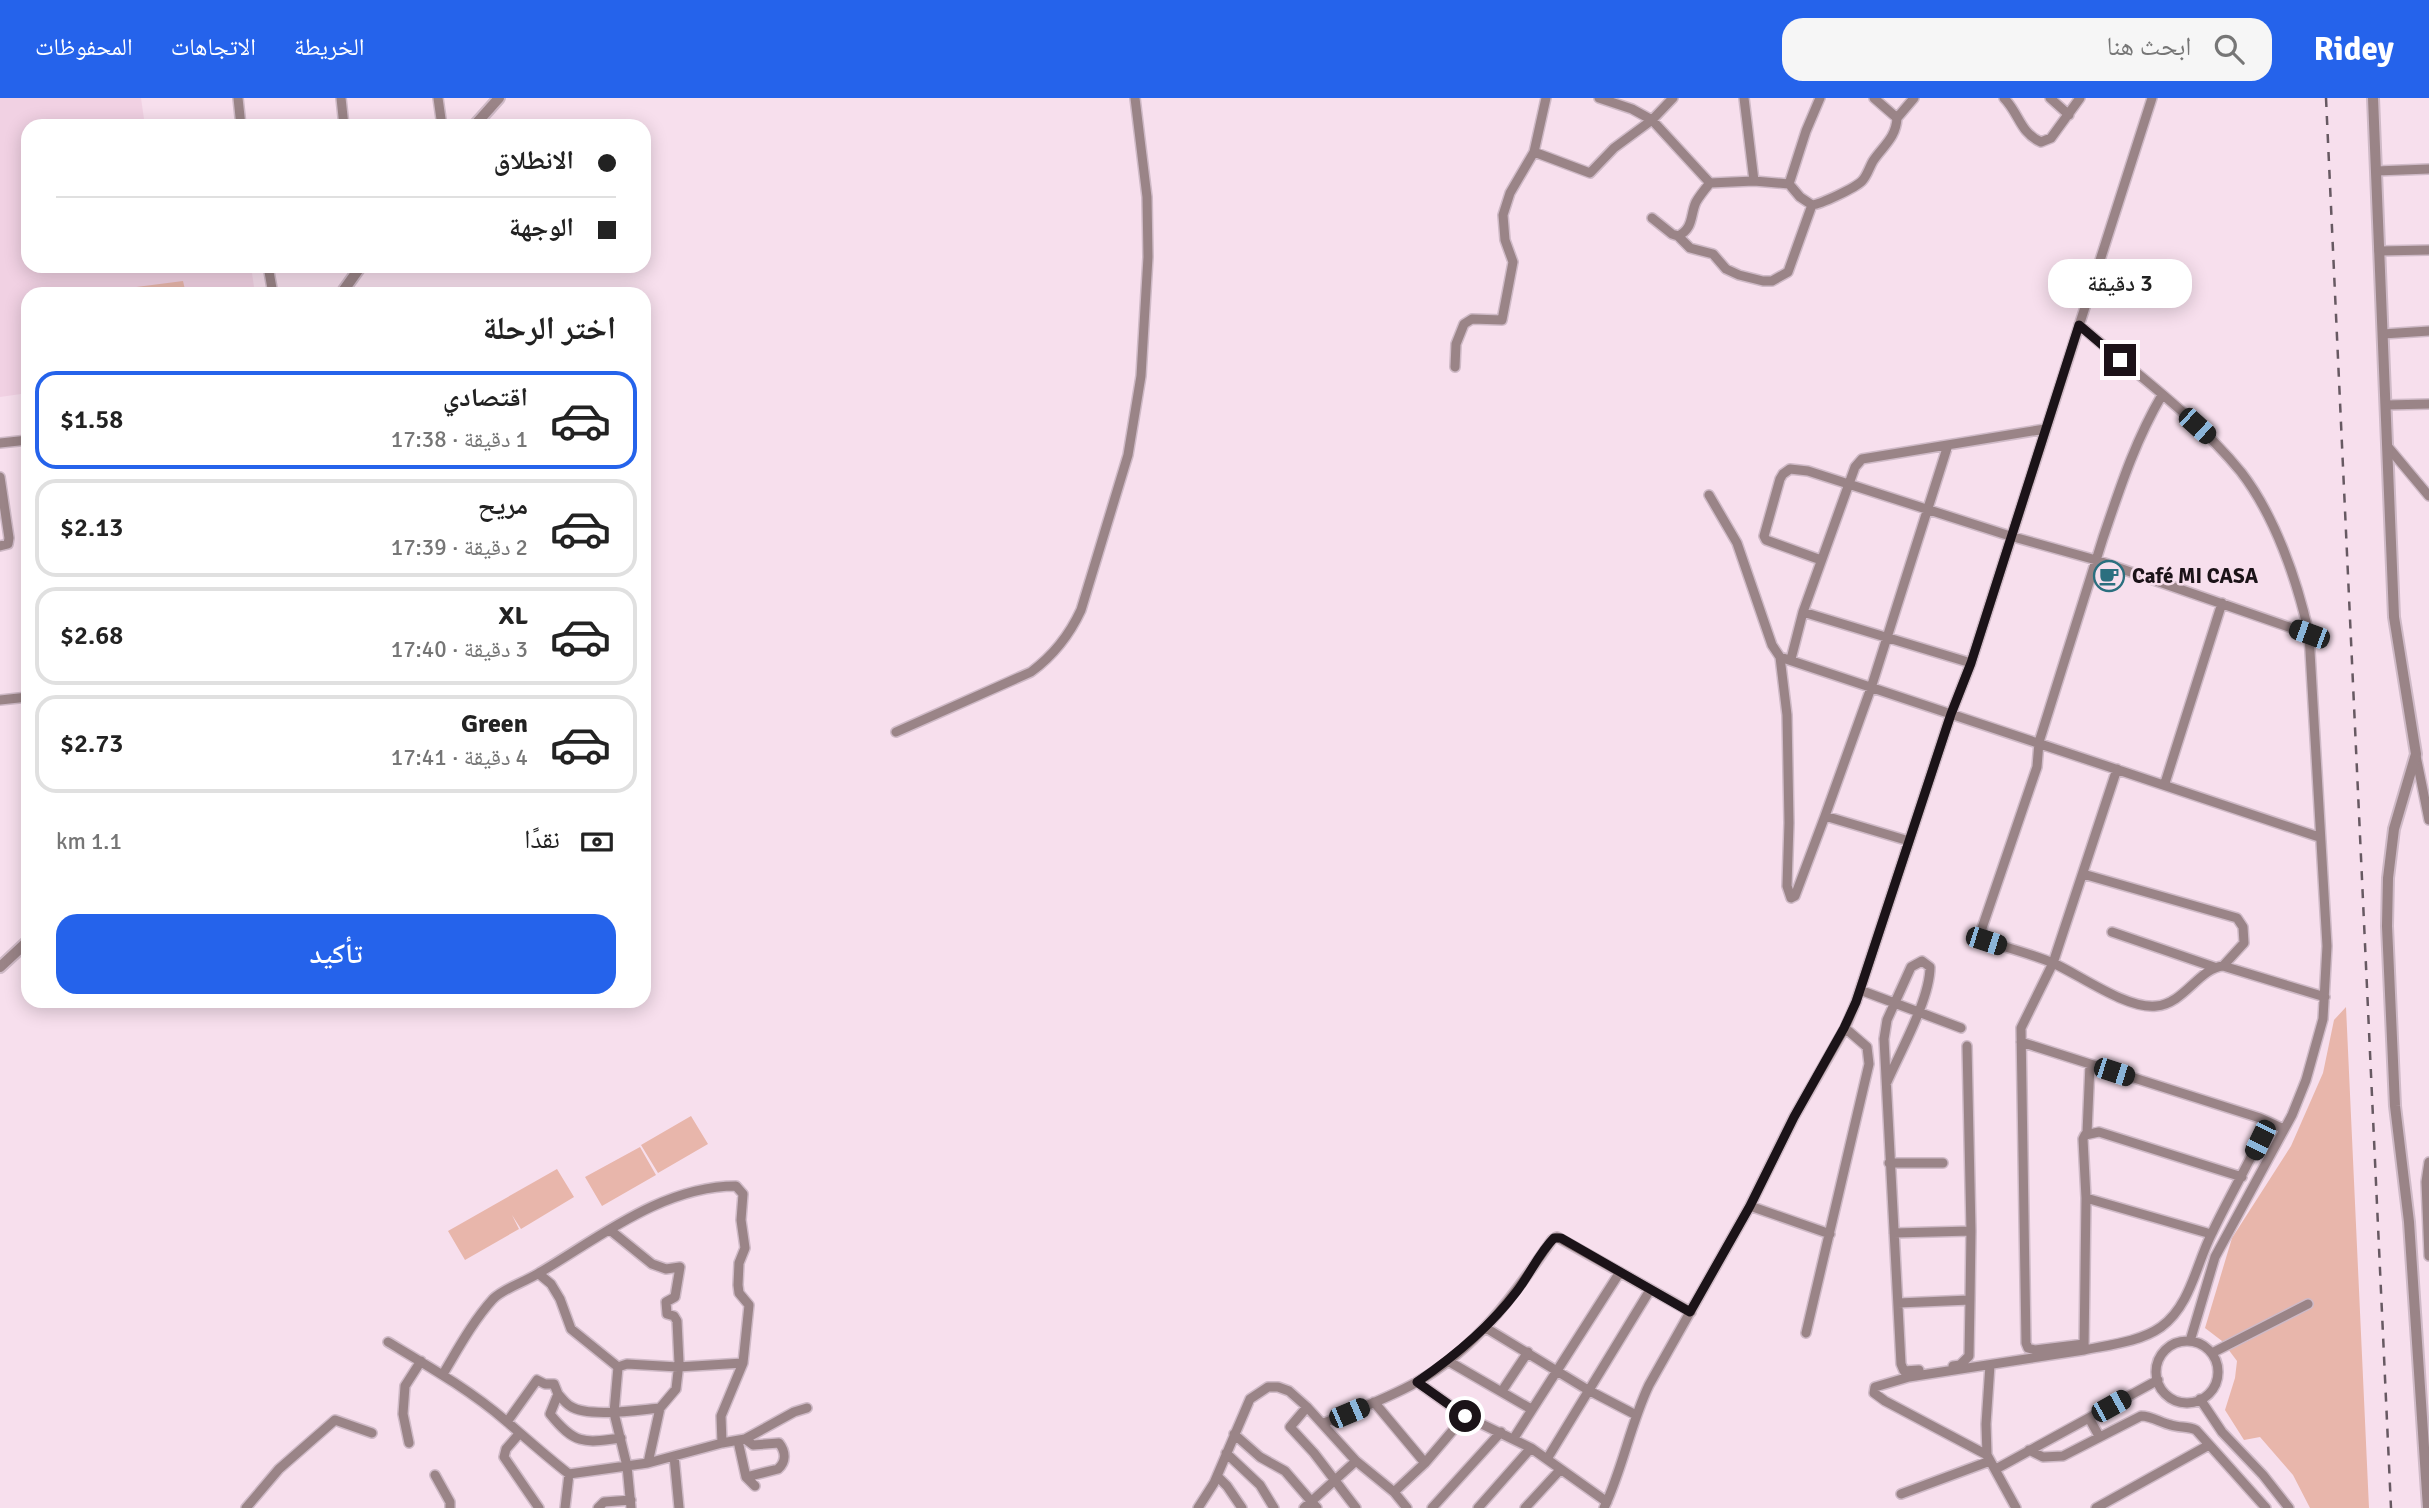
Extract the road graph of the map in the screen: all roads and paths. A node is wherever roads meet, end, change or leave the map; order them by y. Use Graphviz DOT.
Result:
graph roads {
  1 [pos="238,98"];
  2 [pos="341,98"];
  3 [pos="439,98"];
  4 [pos="499,98"];
  5 [pos="1135,98"];
  6 [pos="1546,98"];
  7 [pos="1600,98"];
  8 [pos="1674,98"];
  9 [pos="1744,98"];
  10 [pos="1820,98"];
  11 [pos="1874,98"];
  12 [pos="1914,98"];
  13 [pos="2004,98"];
  14 [pos="2050,98"];
  15 [pos="2080,98"];
  16 [pos="2152,98"];
  17 [pos="2373,98"];
  18 [pos="2069,114"];
  19 [pos="1896,118"];
  20 [pos="240,119"];
  21 [pos="343,119"];
  22 [pos="441,119"];
  23 [pos="480,119"];
  24 [pos="1652,120"];
  25 [pos="1534,152"];
  26 [pos="2429,169"];
  27 [pos="2376,171"];
  28 [pos="1754,181"];
  29 [pos="1710,183"];
  30 [pos="1789,184"];
  31 [pos="1812,205"];
  32 [pos="1652,218"];
  33 [pos="1678,236"];
  34 [pos="2429,250"];
  35 [pos="2379,251"];
  36 [pos="2079,325"];
  37 [pos="2429,331"];
  38 [pos="2383,334"];
  39 [pos="1455,367"];
  40 [pos="2162,395"];
  41 [pos="2429,404"];
  42 [pos="2386,405"];
  43 [pos="2045,429"];
  44 [pos="21,441"];
  45 [pos="0,443"];
  46 [pos="1948,445"];
  47 [pos="2388,447"];
  48 [pos="0,477"];
  49 [pos="1850,484"];
  50 [pos="1709,495"];
  51 [pos="2429,495"];
  52 [pos="1,498"];
  53 [pos="1928,510"];
  54 [pos="2010,536"];
  55 [pos="0,546"];
  56 [pos="1821,560"];
  57 [pos="2096,560"];
  58 [pos="2222,603"];
  59 [pos="1803,612"];
  60 [pos="2309,634"];
  61 [pos="1888,638"];
  62 [pos="1780,657"];
  63 [pos="1791,659"];
  64 [pos="1971,663"];
  65 [pos="1871,688"];
  66 [pos="21,698"];
  67 [pos="0,700"];
  68 [pos="1951,714"];
  69 [pos="896,732"];
  70 [pos="2039,742"];
  71 [pos="2416,754"];
  72 [pos="2117,769"];
  73 [pos="2165,783"];
  74 [pos="1825,816"];
  75 [pos="2429,820"];
  76 [pos="2319,837"];
  77 [pos="1909,841"];
  78 [pos="2083,874"];
  79 [pos="2112,932"];
  80 [pos="21,948"];
  81 [pos="2053,963"];
  82 [pos="2218,966"];
  83 [pos="0,967"];
  84 [pos="1860,990"];
  85 [pos="2325,997"];
  86 [pos="1896,1003"];
  87 [pos="1918,1011"];
  88 [pos="1844,1028"];
  89 [pos="1961,1028"];
  90 [pos="2021,1042"];
  91 [pos="1968,1045"];
  92 [pos="2090,1064"];
  93 [pos="1886,1082"];
  94 [pos="2268,1122"];
  95 [pos="2284,1129"];
  96 [pos="2087,1133"];
  97 [pos="2429,1162"];
  98 [pos="1889,1163"];
  99 [pos="1943,1163"];
  100 [pos="2242,1177"];
  101 [pos="2086,1198"];
  102 [pos="1750,1206"];
  103 [pos="610,1230"];
  104 [pos="1971,1231"];
  105 [pos="1894,1233"];
  106 [pos="1830,1234"];
  107 [pos="2211,1234"];
  108 [pos="2429,1256"];
  109 [pos="1620,1272"];
  110 [pos="539,1274"];
  111 [pos="1650,1290"];
  112 [pos="1970,1300"];
  113 [pos="1898,1303"];
  114 [pos="2308,1304"];
  115 [pos="1690,1312"];
  116 [pos="1486,1328"];
  117 [pos="1806,1333"];
  118 [pos="2190,1341"];
  119 [pos="388,1342"];
  120 [pos="2084,1347"];
  121 [pos="1528,1352"];
  122 [pos="2212,1353"];
  123 [pos="1448,1361"];
  124 [pos="421,1362"];
  125 [pos="743,1363"];
  126 [pos="1990,1365"];
  127 [pos="618,1367"];
  128 [pos="678,1367"];
  129 [pos="1558,1370"];
  130 [pos="443,1374"];
  131 [pos="2158,1380"];
  132 [pos="1417,1382"];
  133 [pos="1588,1390"];
  134 [pos="1502,1391"];
  135 [pos="558,1394"];
  136 [pos="2200,1399"];
  137 [pos="1374,1402"];
  138 [pos="1307,1407"];
  139 [pos="660,1408"];
  140 [pos="807,1408"];
  141 [pos="1531,1409"];
  142 [pos="614,1413"];
  143 [pos="1636,1415"];
  144 [pos="1465,1416"];
  145 [pos="2089,1418"];
  146 [pos="507,1422"];
  147 [pos="1324,1423"];
  148 [pos="1501,1432"];
  149 [pos="372,1433"];
  150 [pos="519,1434"];
  151 [pos="1234,1434"];
  152 [pos="2099,1436"];
  153 [pos="621,1438"];
  154 [pos="1514,1438"];
  155 [pos="741,1440"];
  156 [pos="409,1443"];
  157 [pos="722,1443"];
  158 [pos="2209,1445"];
  159 [pos="1531,1448"];
  160 [pos="2029,1450"];
  161 [pos="1226,1453"];
  162 [pos="674,1456"];
  163 [pos="1547,1459"];
  164 [pos="1356,1461"];
  165 [pos="1991,1462"];
  166 [pos="648,1463"];
  167 [pos="1424,1463"];
  168 [pos="627,1466"];
  169 [pos="1560,1470"];
  170 [pos="569,1474"];
  171 [pos="435,1475"];
  172 [pos="1217,1476"];
  173 [pos="746,1477"];
  174 [pos="1335,1480"];
  175 [pos="755,1486"];
  176 [pos="1394,1492"];
  177 [pos="1901,1494"];
  178 [pos="2280,1496"];
  179 [pos="1533,1500"];
  180 [pos="631,1504"];
  181 [pos="1315,1505"];
  182 [pos="1605,1505"];
  183 [pos="2263,1507"];
  184 [pos="246,1508"];
  185 [pos="450,1508"];
  186 [pos="539,1508"];
  187 [pos="565,1508"];
  188 [pos="598,1508"];
  189 [pos="679,1508"];
  190 [pos="1198,1508"];
  191 [pos="1242,1508"];
  192 [pos="1274,1508"];
  193 [pos="1304,1508"];
  194 [pos="1356,1508"];
  195 [pos="1408,1508"];
  196 [pos="1432,1508"];
  197 [pos="1478,1508"];
  198 [pos="1525,1508"];
  199 [pos="1542,1508"];
  200 [pos="2016,1508"];
  201 [pos="2096,1508"];
  202 [pos="2289,1508"];
  203 [pos="2428,1508"];
  1 -- 20 [label="street"];
  2 -- 21 [label="street"];
  3 -- 22 [label="street"];
  4 -- 23 [label="street"];
  5 -- 69 [label="street"];
  6 -- 25 [label="street"];
  7 -- 24 [label="street"];
  8 -- 24 [label="street"];
  9 -- 28 [label="street"];
  10 -- 30 [label="street"];
  11 -- 19 [label="street"];
  12 -- 19 [label="street"];
  13 -- 18 [label="street"];
  14 -- 18 [label="street"];
  15 -- 18 [label="street"];
  16 -- 36 [label="street"];
  17 -- 27 [label="street"];
  19 -- 31 [label="street"];
  24 -- 25 [label="street"];
  24 -- 29 [label="street"];
  25 -- 39 [label="street"];
  26 -- 27 [label="street"];
  27 -- 35 [label="street"];
  28 -- 29 [label="street"];
  28 -- 30 [label="street"];
  29 -- 33 [label="street"];
  30 -- 31 [label="street"];
  31 -- 33 [label="street"];
  32 -- 33 [label="street"];
  34 -- 35 [label="street"];
  35 -- 38 [label="street"];
  36 -- 40 [label="street"];
  36 -- 43 [label="street"];
  37 -- 38 [label="street"];
  38 -- 42 [label="street"];
  40 -- 57 [label="street"];
  40 -- 60 [label="street"];
  41 -- 42 [label="street"];
  42 -- 47 [label="street"];
  43 -- 46 [label="street"];
  43 -- 54 [label="street"];
  44 -- 45 [label="street"];
  46 -- 49 [label="street"];
  46 -- 53 [label="street"];
  47 -- 51 [label="street"];
  47 -- 71 [label="street"];
  48 -- 52 [label="street"];
  49 -- 53 [label="street"];
  49 -- 56 [label="street"];
  49 -- 56 [label="street"];
  50 -- 62 [label="street"];
  52 -- 55 [label="street"];
  53 -- 54 [label="street"];
  53 -- 61 [label="street"];
  54 -- 57 [label="street"];
  54 -- 64 [label="street"];
  56 -- 59 [label="street"];
  57 -- 58 [label="street"];
  57 -- 70 [label="street"];
  58 -- 60 [label="street"];
  58 -- 73 [label="street"];
  59 -- 61 [label="street"];
  59 -- 63 [label="street"];
  60 -- 76 [label="street"];
  61 -- 64 [label="street"];
  61 -- 65 [label="street"];
  62 -- 63 [label="street"];
  62 -- 74 [label="street"];
  63 -- 65 [label="street"];
  64 -- 68 [label="street"];
  65 -- 68 [label="street"];
  65 -- 74 [label="street"];
  66 -- 67 [label="street"];
  68 -- 70 [label="street"];
  68 -- 77 [label="street"];
  70 -- 72 [label="street"];
  70 -- 81 [label="street"];
  71 -- 75 [label="street"];
  71 -- 203 [label="street"];
  72 -- 73 [label="street"];
  72 -- 78 [label="street"];
  73 -- 76 [label="street"];
  74 -- 77 [label="street"];
  76 -- 85 [label="street"];
  77 -- 84 [label="street"];
  78 -- 81 [label="street"];
  78 -- 82 [label="street"];
  79 -- 82 [label="street"];
  80 -- 83 [label="street"];
  81 -- 82 [label="street"];
  81 -- 90 [label="street"];
  82 -- 85 [label="street"];
  84 -- 86 [label="street"];
  84 -- 88 [label="street"];
  85 -- 95 [label="street"];
  86 -- 87 [label="street"];
  86 -- 87 [label="street"];
  86 -- 93 [label="street"];
  87 -- 89 [label="street"];
  87 -- 93 [label="street"];
  88 -- 102 [label="street"];
  88 -- 106 [label="street"];
  90 -- 92 [label="street"];
  90 -- 120 [label="street"];
  91 -- 104 [label="street"];
  92 -- 94 [label="street"];
  92 -- 96 [label="street"];
  93 -- 98 [label="street"];
  94 -- 95 [label="street"];
  94 -- 100 [label="street"];
  95 -- 118 [label="street"];
  96 -- 100 [label="street"];
  96 -- 101 [label="street"];
  97 -- 108 [label="street"];
  98 -- 99 [label="street"];
  98 -- 105 [label="street"];
  100 -- 107 [label="street"];
  101 -- 107 [label="street"];
  101 -- 120 [label="street"];
  102 -- 106 [label="street"];
  102 -- 115 [label="street"];
  103 -- 110 [label="street"];
  103 -- 125 [label="street"];
  103 -- 128 [label="street"];
  104 -- 105 [label="street"];
  104 -- 112 [label="street"];
  105 -- 113 [label="street"];
  106 -- 117 [label="street"];
  107 -- 120 [label="street"];
  109 -- 111 [label="street"];
  109 -- 116 [label="street"];
  109 -- 129 [label="street"];
  110 -- 127 [label="street"];
  110 -- 130 [label="street"];
  111 -- 115 [label="street"];
  111 -- 133 [label="street"];
  112 -- 113 [label="street"];
  112 -- 113 [label="street"];
  114 -- 122 [label="street"];
  115 -- 143 [label="street"];
  116 -- 121 [label="street"];
  116 -- 123 [label="street"];
  118 -- 122 [label="street"];
  118 -- 131 [label="street"];
  119 -- 124 [label="street"];
  120 -- 126 [label="street"];
  121 -- 129 [label="street"];
  121 -- 134 [label="street"];
  122 -- 136 [label="street"];
  123 -- 132 [label="street"];
  123 -- 134 [label="street"];
  124 -- 130 [label="street"];
  124 -- 156 [label="street"];
  125 -- 128 [label="street"];
  125 -- 157 [label="street"];
  126 -- 165 [label="street"];
  126 -- 165 [label="street"];
  127 -- 128 [label="street"];
  127 -- 142 [label="street"];
  128 -- 139 [label="street"];
  129 -- 133 [label="street"];
  129 -- 141 [label="street"];
  130 -- 146 [label="street"];
  131 -- 136 [label="street"];
  131 -- 145 [label="street"];
  132 -- 137 [label="street"];
  132 -- 144 [label="street"];
  133 -- 143 [label="street"];
  133 -- 163 [label="street"];
  134 -- 141 [label="street"];
  135 -- 142 [label="street"];
  135 -- 146 [label="street"];
  135 -- 153 [label="street"];
  136 -- 178 [label="street"];
  137 -- 147 [label="street"];
  137 -- 167 [label="street"];
  138 -- 147 [label="street"];
  138 -- 151 [label="street"];
  138 -- 174 [label="street"];
  139 -- 142 [label="street"];
  139 -- 166 [label="street"];
  140 -- 155 [label="street"];
  141 -- 154 [label="street"];
  142 -- 153 [label="street"];
  143 -- 182 [label="street"];
  144 -- 148 [label="street"];
  144 -- 167 [label="street"];
  145 -- 152 [label="street"];
  145 -- 160 [label="street"];
  146 -- 150 [label="street"];
  147 -- 164 [label="street"];
  148 -- 154 [label="street"];
  148 -- 196 [label="street"];
  149 -- 184 [label="street"];
  150 -- 170 [label="street"];
  150 -- 186 [label="street"];
  151 -- 161 [label="street"];
  151 -- 181 [label="street"];
  152 -- 158 [label="street"];
  152 -- 160 [label="street"];
  153 -- 168 [label="street"];
  154 -- 159 [label="street"];
  155 -- 157 [label="street"];
  155 -- 173 [label="street"];
  155 -- 173 [label="street"];
  157 -- 162 [label="street"];
  158 -- 183 [label="street"];
  158 -- 201 [label="street"];
  159 -- 163 [label="street"];
  159 -- 197 [label="street"];
  160 -- 165 [label="street"];
  161 -- 172 [label="street"];
  161 -- 192 [label="street"];
  162 -- 166 [label="street"];
  162 -- 189 [label="street"];
  163 -- 169 [label="street"];
  164 -- 174 [label="street"];
  164 -- 176 [label="street"];
  165 -- 177 [label="street"];
  165 -- 200 [label="street"];
  166 -- 168 [label="street"];
  167 -- 176 [label="street"];
  168 -- 170 [label="street"];
  168 -- 180 [label="street"];
  169 -- 179 [label="street"];
  169 -- 182 [label="street"];
  170 -- 187 [label="street"];
  171 -- 185 [label="street"];
  172 -- 190 [label="street"];
  172 -- 191 [label="street"];
  173 -- 175 [label="street"];
  174 -- 181 [label="street"];
  174 -- 194 [label="street"];
  176 -- 195 [label="street"];
  178 -- 183 [label="street"];
  178 -- 202 [label="street"];
  179 -- 198 [label="street"];
  179 -- 199 [label="street"];
  180 -- 188 [label="street"];
  181 -- 193 [label="street"];
}
